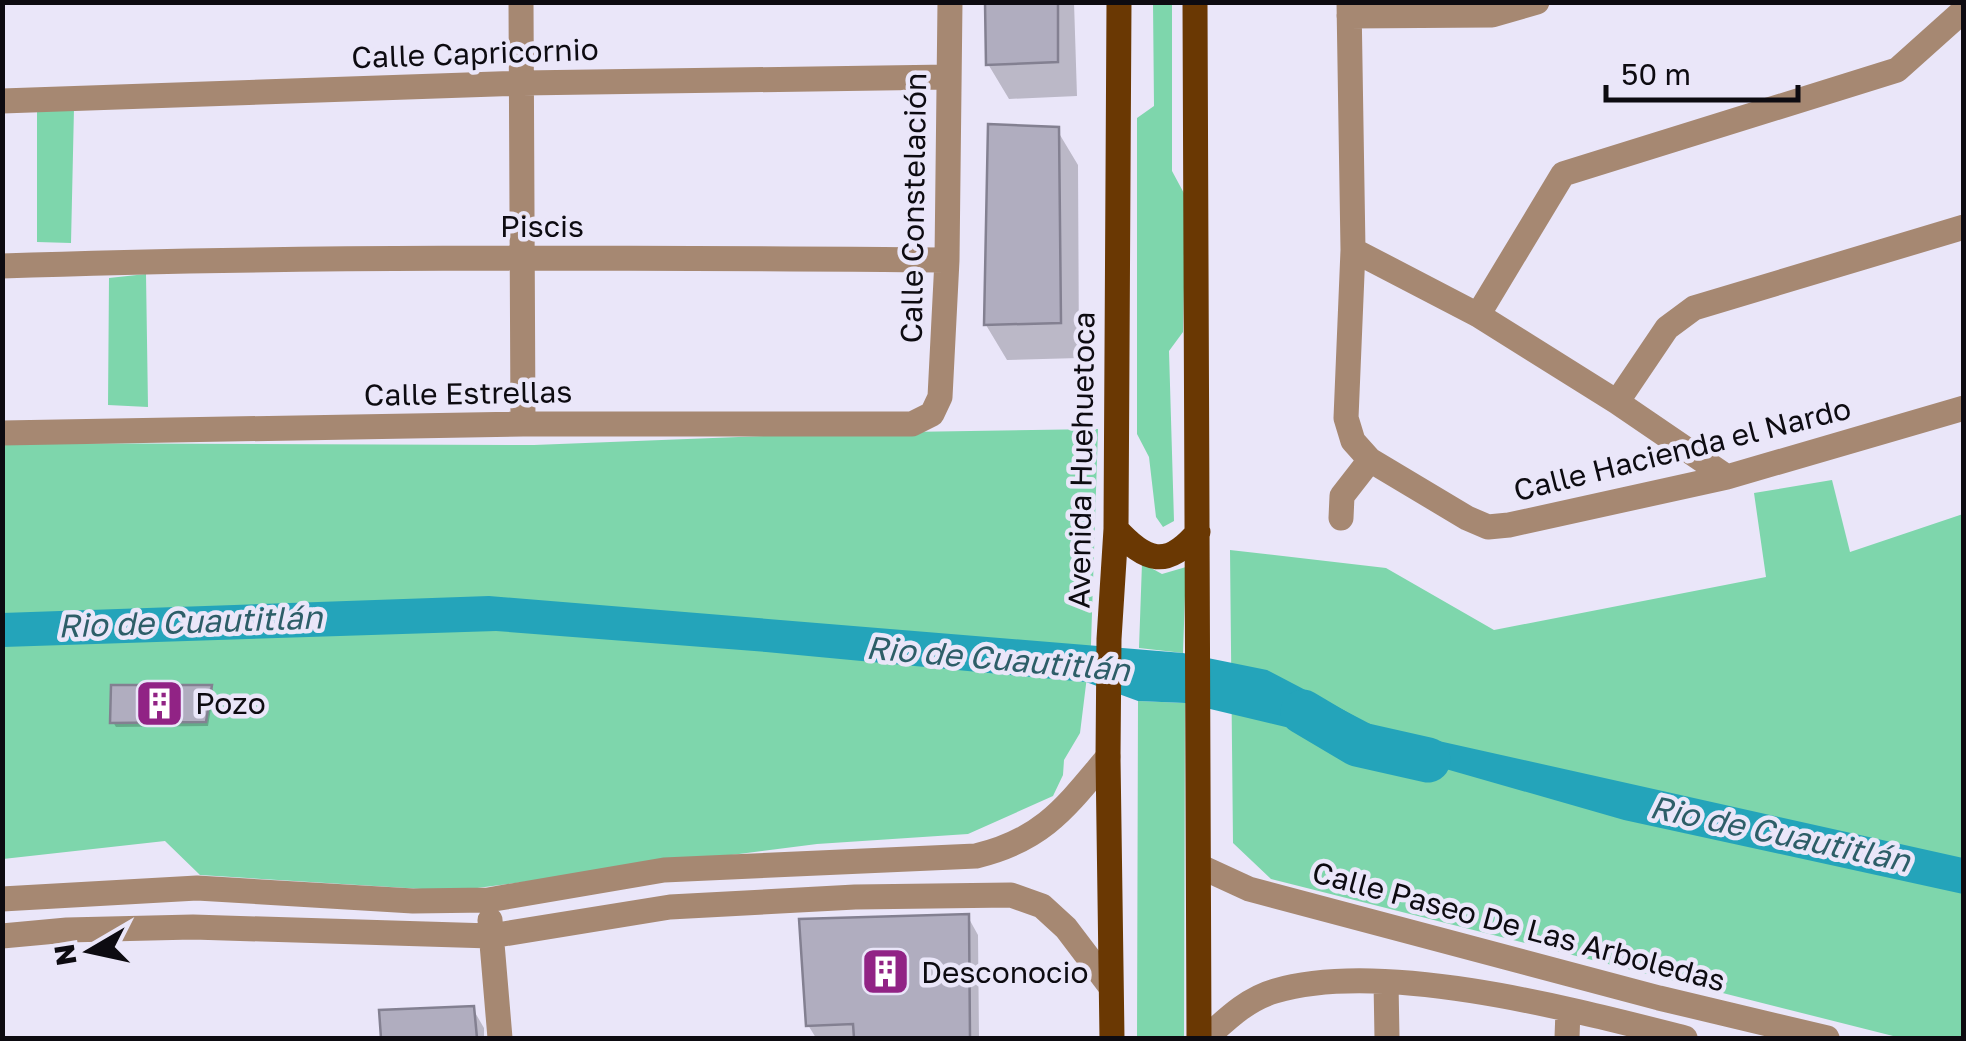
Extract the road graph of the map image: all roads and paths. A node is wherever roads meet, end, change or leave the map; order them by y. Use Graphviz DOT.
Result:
graph roads {
  1 [pos="521,2"];
  2 [pos="950,2"];
  3 [pos="1118,2"];
  4 [pos="1195,2"];
  5 [pos="1537,2"];
  6 [pos="1963,6"];
  7 [pos="1349,9"];
  8 [pos="949,78"];
  9 [pos="522,83"];
  10 [pos="2,101"];
  11 [pos="1964,228"];
  12 [pos="1353,250"];
  13 [pos="524,258"];
  14 [pos="947,260"];
  15 [pos="2,266"];
  16 [pos="1478,315"];
  17 [pos="1616,402"];
  18 [pos="1964,408"];
  19 [pos="932,414"];
  20 [pos="522,424"];
  21 [pos="2,433"];
  22 [pos="1370,460"];
  23 [pos="1727,478"];
  24 [pos="1341,518"];
  25 [pos="1116,529"];
  26 [pos="1198,532"];
  27 [pos="1108,757"];
  28 [pos="1199,866"];
  29 [pos="664,870"];
  30 [pos="2,899"];
  31 [pos="488,900"];
  32 [pos="670,907"];
  33 [pos="2,936"];
  34 [pos="492,936"];
  35 [pos="1386,982"];
  36 [pos="1110,986"];
  37 [pos="1658,998"];
  38 [pos="1568,1010"];
  39 [pos="1658,1035"];
  40 [pos="500,1038"];
  41 [pos="1112,1038"];
  42 [pos="1202,1038"];
  43 [pos="1387,1038"];
  44 [pos="1567,1038"];
  45 [pos="1685,1038"];
  46 [pos="1827,1038"];
  1 -- 9 [label="street"];
  2 -- 8 [label="street, Calle Constelación"];
  3 -- 25 [label="main road, Avenida Huehuetoca"];
  4 -- 26 [label="main road"];
  5 -- 7 [label="street"];
  6 -- 16 [label="street"];
  7 -- 12 [label="street, Calle Hacienda el Nardo"];
  8 -- 9 [label="street, Calle Capricornio"];
  8 -- 14 [label="street, Calle Constelación"];
  9 -- 10 [label="street, Calle Capricornio"];
  9 -- 13 [label="street"];
  11 -- 17 [label="street"];
  12 -- 16 [label="street"];
  12 -- 22 [label="street, Calle Hacienda el Nardo"];
  13 -- 14 [label="street, Piscis"];
  13 -- 15 [label="street, Piscis"];
  13 -- 20 [label="street"];
  14 -- 19 [label="street, Calle Constelación"];
  16 -- 17 [label="street"];
  17 -- 23 [label="street"];
  18 -- 23 [label="street, Calle Hacienda el Nardo"];
  19 -- 20 [label="street, Calle Estrellas"];
  20 -- 21 [label="street, Calle Estrellas"];
  22 -- 23 [label="street, Calle Hacienda el Nardo"];
  22 -- 24 [label="street"];
  25 -- 26 [label="main road"];
  25 -- 27 [label="main road, Avenida Huehuetoca"];
  26 -- 28 [label="main road"];
  27 -- 29 [label="street"];
  27 -- 36 [label="main road, Avenida Huehuetoca"];
  28 -- 37 [label="street, Calle Paseo De Las Arboledas"];
  28 -- 42 [label="main road"];
  29 -- 31 [label="street"];
  29 -- 32 [label="street"];
  30 -- 31 [label="street"];
  31 -- 34 [label="street"];
  32 -- 34 [label="street"];
  32 -- 36 [label="street"];
  33 -- 34 [label="street"];
  34 -- 40 [label="street"];
  35 -- 38 [label="street"];
  35 -- 42 [label="street"];
  35 -- 43 [label="street"];
  36 -- 41 [label="main road, Avenida Huehuetoca"];
  37 -- 39 [label="street"];
  37 -- 46 [label="street, Calle Paseo De Las Arboledas"];
  38 -- 39 [label="street"];
  38 -- 44 [label="street"];
  39 -- 45 [label="street"];
}
